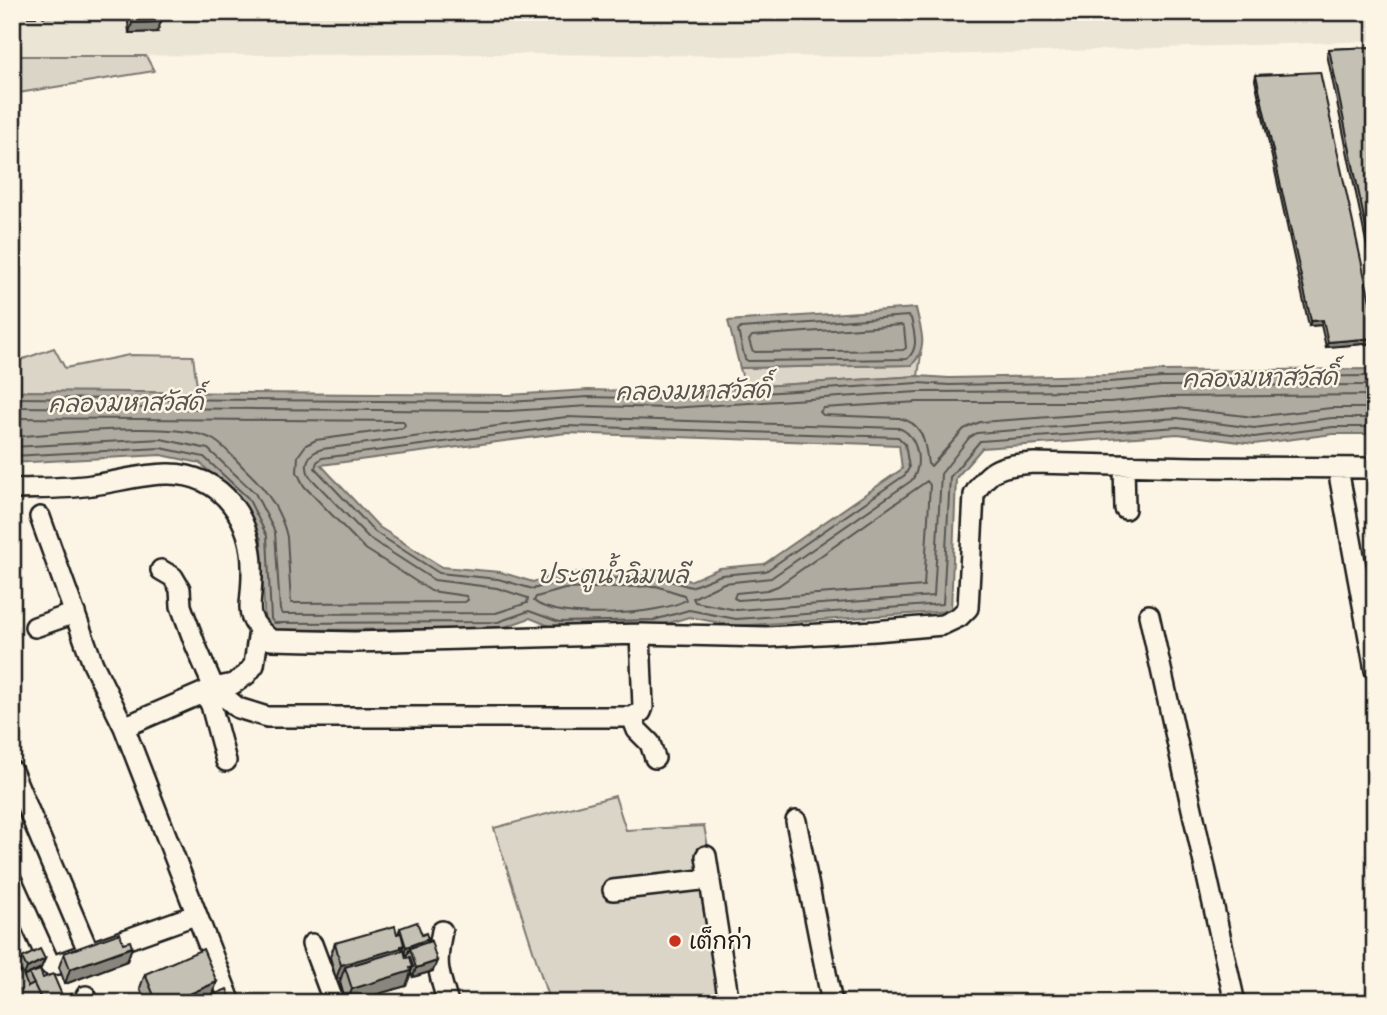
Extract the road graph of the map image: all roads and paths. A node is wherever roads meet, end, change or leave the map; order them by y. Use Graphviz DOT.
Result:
graph roads {
  1 [pos="1124,465"];
  2 [pos="1338,468"];
  3 [pos="1375,468"];
  4 [pos="12,489"];
  5 [pos="1125,509"];
  6 [pos="40,517"];
  7 [pos="161,570"];
  8 [pos="74,581"];
  9 [pos="75,614"];
  10 [pos="1149,615"];
  11 [pos="36,627"];
  12 [pos="259,630"];
  13 [pos="640,634"];
  14 [pos="1375,670"];
  15 [pos="209,690"];
  16 [pos="632,717"];
  17 [pos="127,725"];
  18 [pos="655,758"];
  19 [pos="226,761"];
  20 [pos="12,771"];
  21 [pos="796,821"];
  22 [pos="706,856"];
  23 [pos="710,879"];
  24 [pos="12,881"];
  25 [pos="613,890"];
  26 [pos="195,915"];
  27 [pos="442,931"];
  28 [pos="312,944"];
  29 [pos="89,953"];
  30 [pos="231,1003"];
  31 [pos="334,1003"];
  32 [pos="448,1003"];
  33 [pos="729,1003"];
  34 [pos="832,1003"];
  35 [pos="1234,1003"];
  1 -- 2 [label="street"];
  1 -- 5 [label="street"];
  1 -- 13 [label="street"];
  2 -- 3 [label="street"];
  2 -- 14 [label="street"];
  4 -- 12 [label="street"];
  6 -- 9 [label="street"];
  7 -- 15 [label="street"];
  8 -- 17 [label="street"];
  9 -- 11 [label="street"];
  9 -- 17 [label="street"];
  10 -- 35 [label="street"];
  12 -- 13 [label="street"];
  12 -- 15 [label="street"];
  13 -- 16 [label="street"];
  15 -- 16 [label="street"];
  15 -- 17 [label="street"];
  15 -- 19 [label="street"];
  16 -- 18 [label="street"];
  17 -- 26 [label="street"];
  20 -- 29 [label="street"];
  21 -- 34 [label="street"];
  22 -- 23 [label="street"];
  23 -- 25 [label="street"];
  23 -- 33 [label="street"];
  24 -- 29 [label="street"];
  26 -- 29 [label="street"];
  26 -- 30 [label="street"];
  27 -- 32 [label="street"];
  28 -- 31 [label="street"];
}
